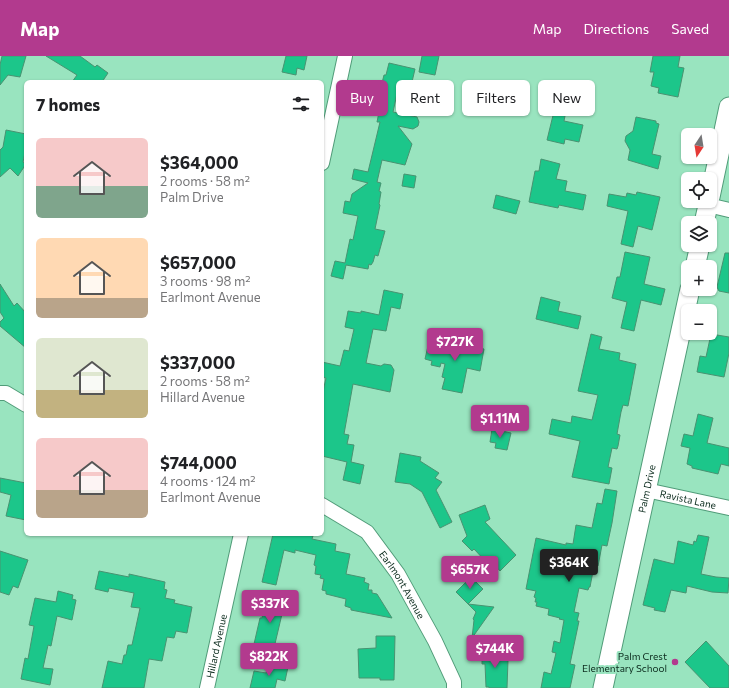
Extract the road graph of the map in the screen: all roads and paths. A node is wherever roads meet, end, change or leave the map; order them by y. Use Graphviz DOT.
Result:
graph roads {
  1 [pos="345,56"];
  2 [pos="729,107"];
  3 [pos="324,153"];
  4 [pos="715,172"];
  5 [pos="717,208"];
  6 [pos="729,210"];
  7 [pos="688,296"];
  8 [pos="2,392"];
  9 [pos="24,404"];
  10 [pos="646,490"];
  11 [pos="324,506"];
  12 [pos="729,508"];
  13 [pos="241,536"];
  14 [pos="207,688"];
  15 [pos="454,688"];
  16 [pos="603,688"];
  1 -- 3 [label="street"];
  2 -- 4 [label="street"];
  5 -- 6 [label="street"];
  7 -- 10 [label="street, Palm Drive"];
  8 -- 9 [label="street"];
  10 -- 12 [label="street, Ravista Lane"];
  10 -- 16 [label="street, Palm Drive"];
  11 -- 15 [label="street, Earlmont Avenue"];
  13 -- 14 [label="street, Hillard Avenue"];
}
